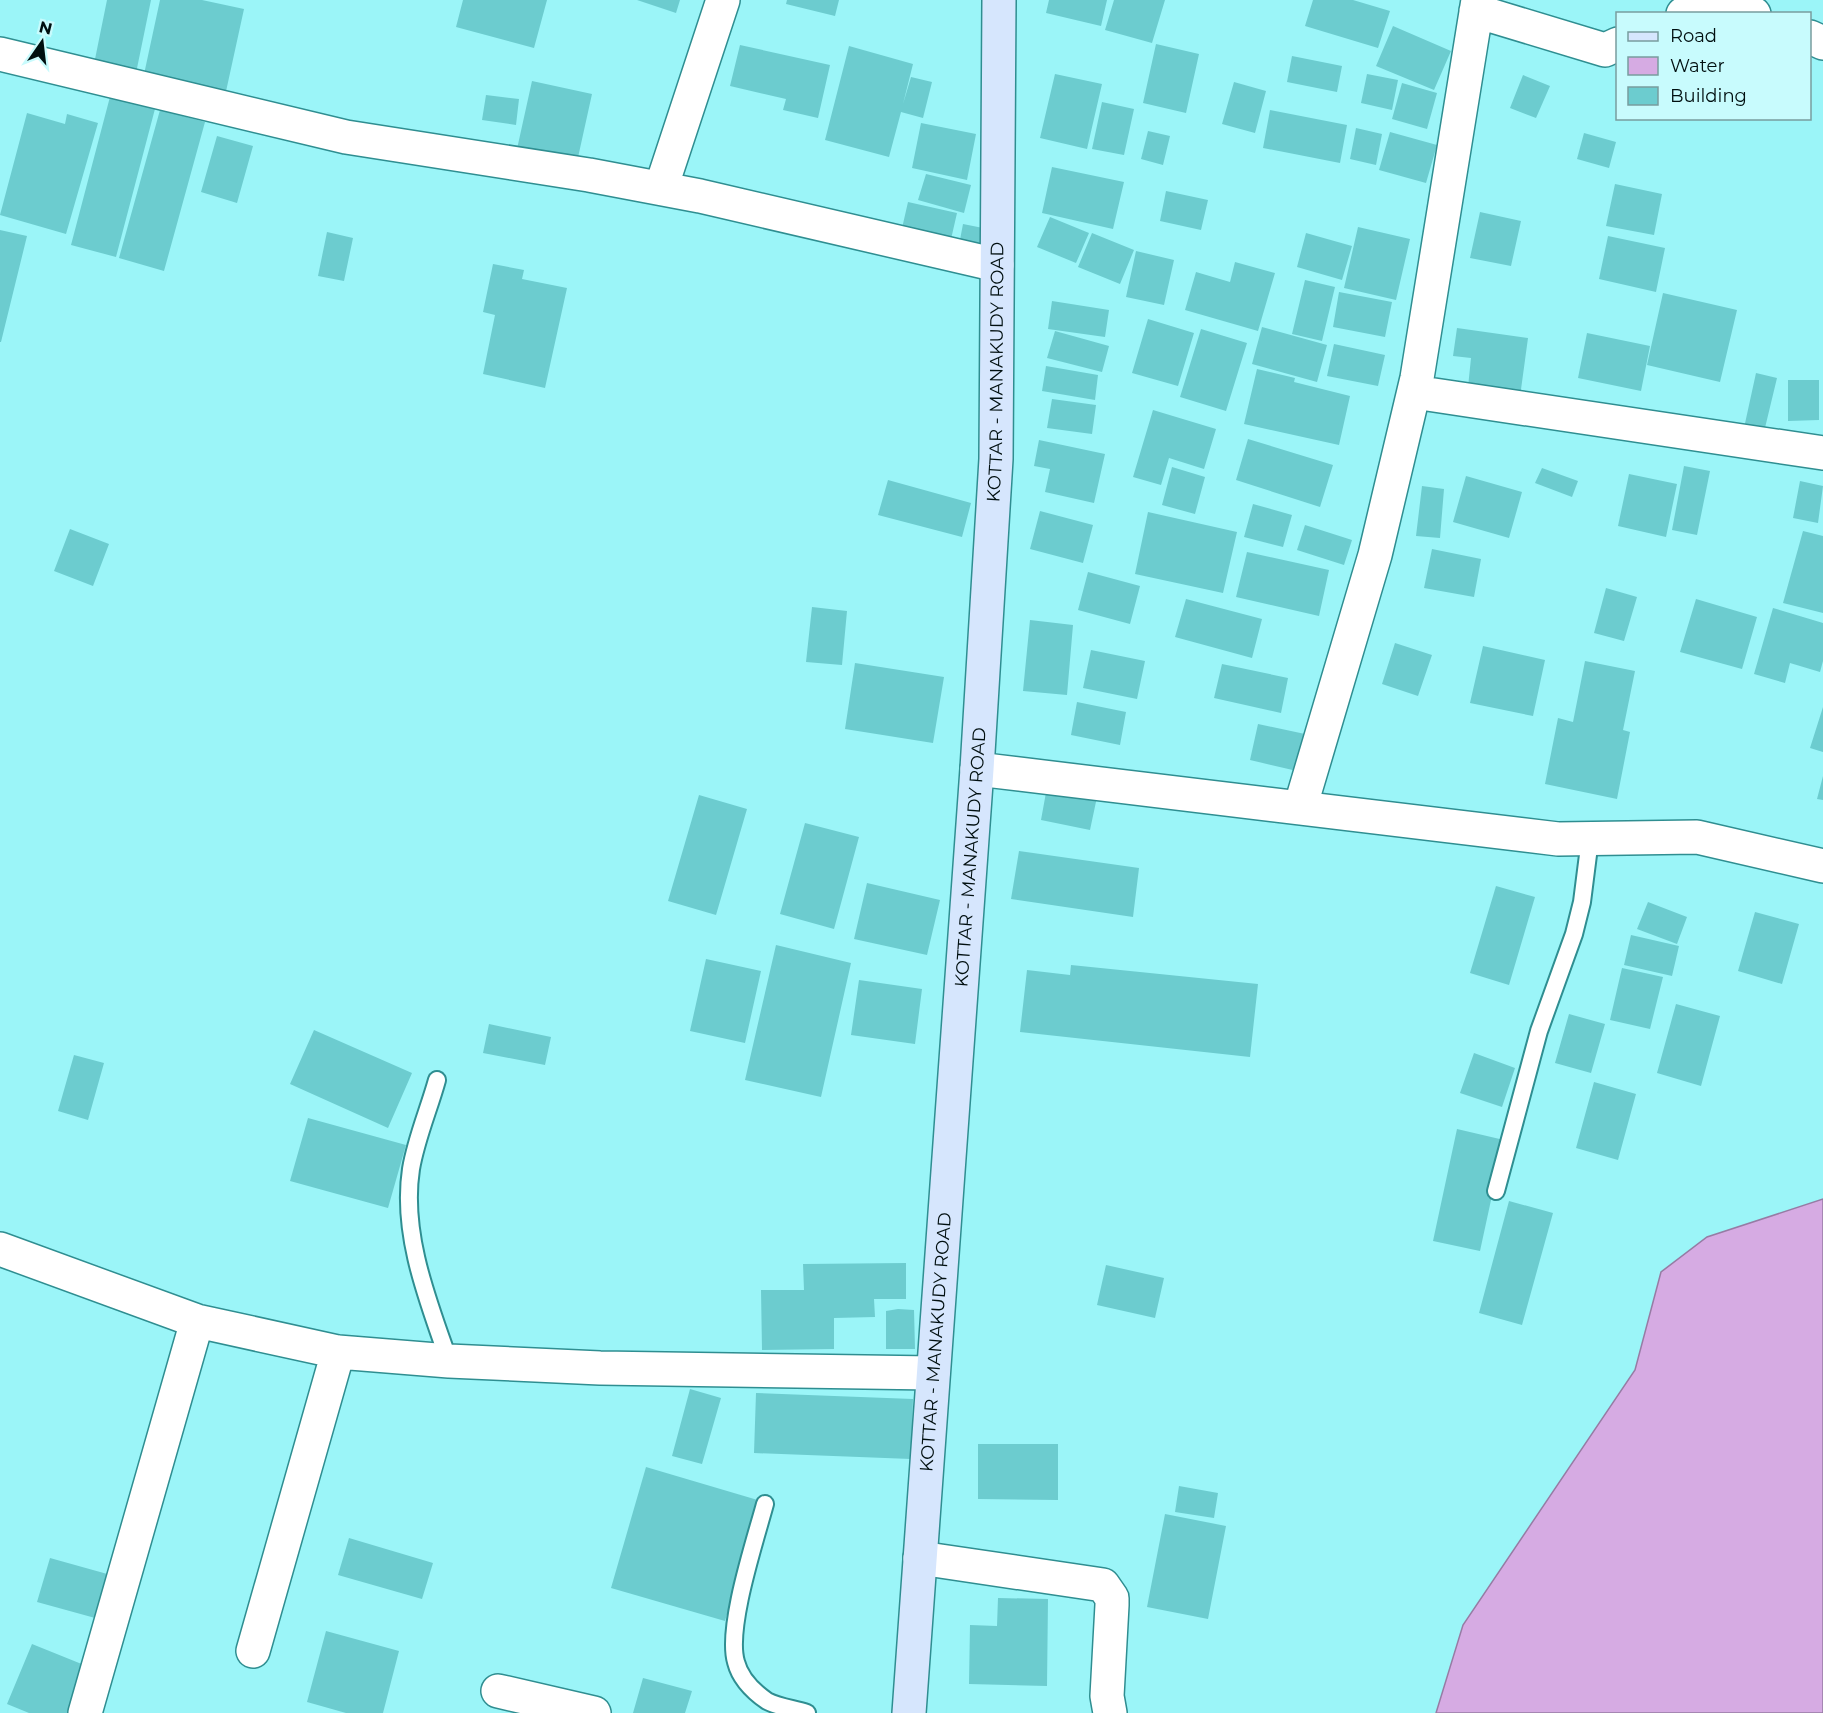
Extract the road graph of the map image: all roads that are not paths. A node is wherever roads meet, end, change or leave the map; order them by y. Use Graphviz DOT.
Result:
graph roads {
  1 [pos="723,0"];
  2 [pos="999,0"];
  3 [pos="1711,0"];
  4 [pos="1723,0"];
  5 [pos="1477,6"];
  6 [pos="1687,12"];
  7 [pos="1750,12"];
  8 [pos="1616,44"];
  9 [pos="0,54"];
  10 [pos="661,188"];
  11 [pos="997,265"];
  12 [pos="1414,392"];
  13 [pos="1823,452"];
  14 [pos="977,769"];
  15 [pos="1300,808"];
  16 [pos="1590,839"];
  17 [pos="1823,866"];
  18 [pos="437,1080"];
  19 [pos="1496,1191"];
  20 [pos="0,1250"];
  21 [pos="197,1321"];
  22 [pos="338,1352"];
  23 [pos="449,1361"];
  24 [pos="933,1373"];
  25 [pos="765,1504"];
  26 [pos="920,1558"];
  27 [pos="253,1651"];
  28 [pos="498,1691"];
  29 [pos="85,1713"];
  30 [pos="594,1713"];
  31 [pos="807,1713"];
  32 [pos="909,1713"];
  33 [pos="1110,1713"];
  1 -- 10 [label="street"];
  2 -- 11 [label="main road, KOTTAR - MANAKUDY ROAD"];
  3 -- 6 [label="street"];
  4 -- 7 [label="street"];
  5 -- 8 [label="street"];
  5 -- 12 [label="street"];
  9 -- 10 [label="street"];
  10 -- 11 [label="street"];
  11 -- 14 [label="main road, KOTTAR - MANAKUDY ROAD"];
  12 -- 13 [label="street"];
  12 -- 15 [label="street"];
  14 -- 15 [label="street"];
  14 -- 24 [label="main road, KOTTAR - MANAKUDY ROAD"];
  15 -- 16 [label="street"];
  16 -- 17 [label="street"];
  16 -- 19 [label="lane"];
  18 -- 23 [label="lane"];
  20 -- 21 [label="street"];
  21 -- 22 [label="street"];
  21 -- 29 [label="street"];
  22 -- 23 [label="street"];
  22 -- 27 [label="street"];
  23 -- 24 [label="street"];
  24 -- 26 [label="main road, KOTTAR - MANAKUDY ROAD"];
  25 -- 31 [label="lane"];
  26 -- 32 [label="main road, KOTTAR - MANAKUDY ROAD"];
  26 -- 33 [label="street"];
  28 -- 30 [label="street"];
}
